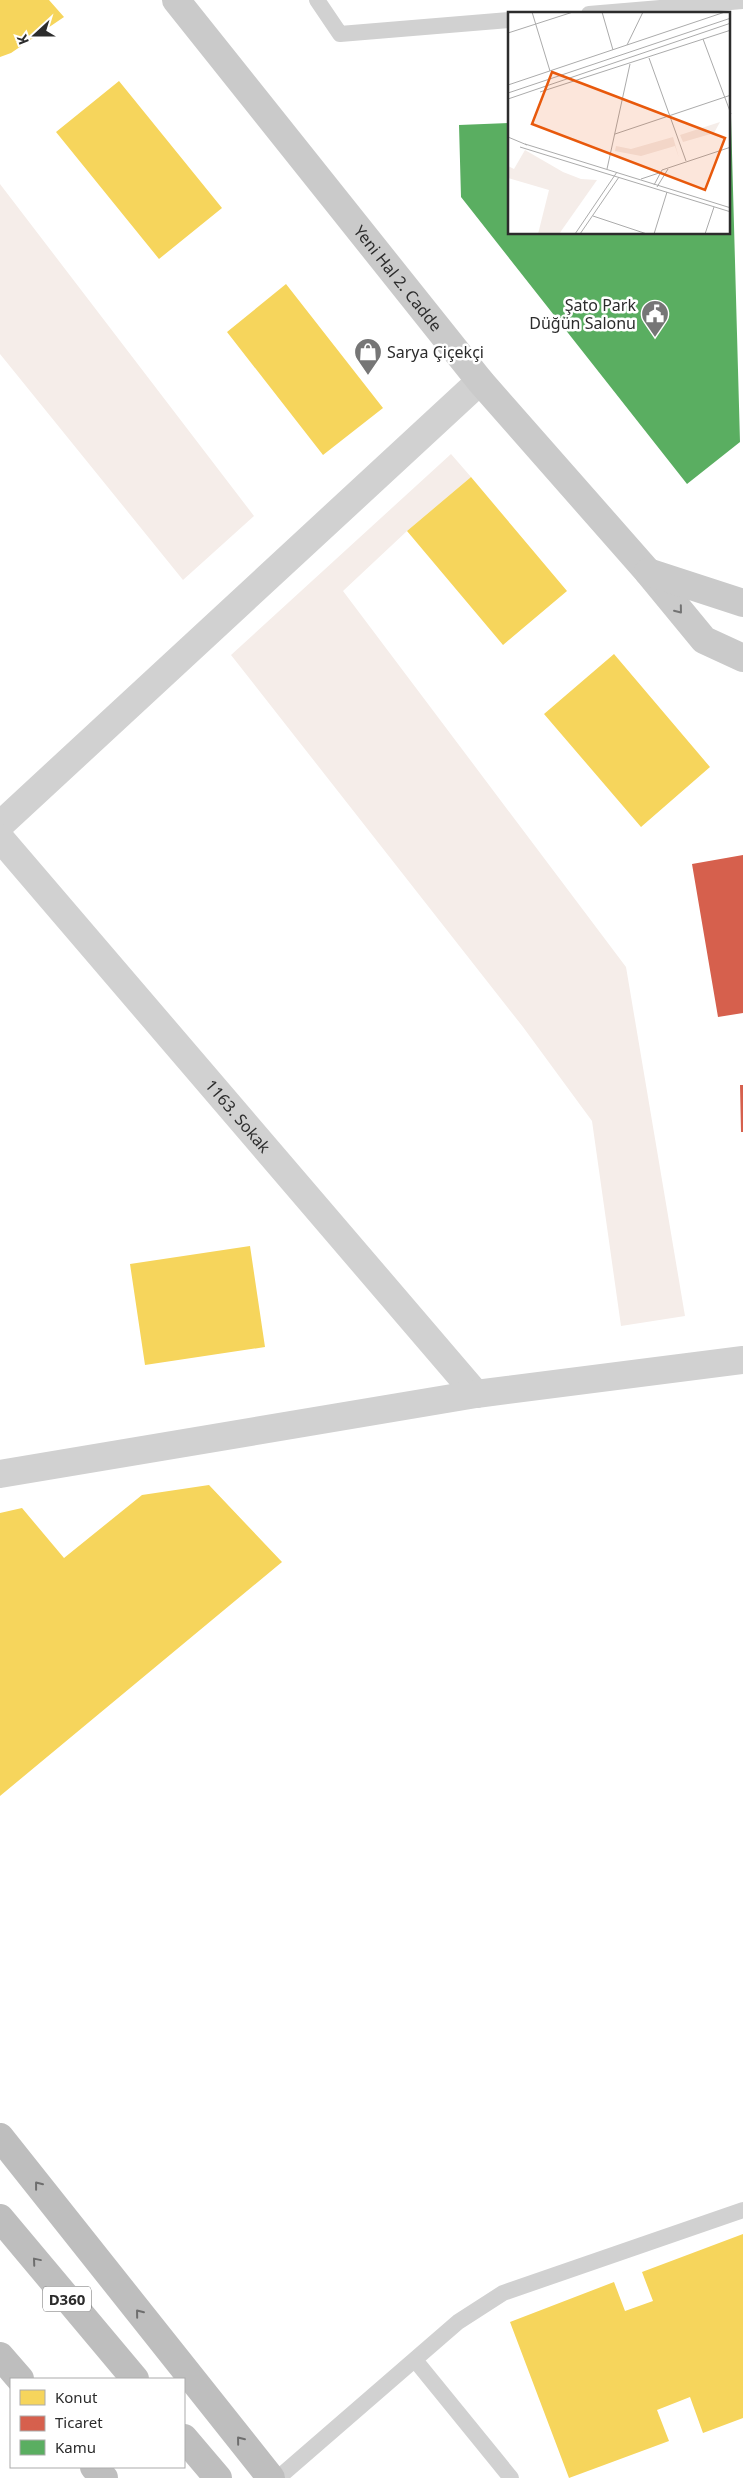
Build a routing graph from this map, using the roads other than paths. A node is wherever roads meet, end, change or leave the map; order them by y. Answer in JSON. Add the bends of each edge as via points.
{"nodes":[{"id":1,"x":176,"y":0,"type":"edge"},
{"id":2,"x":317,"y":0,"type":"edge"},
{"id":3,"x":743,"y":1,"type":"edge"},
{"id":4,"x":613,"y":12,"type":"edge"},
{"id":5,"x":508,"y":20,"type":"edge"},
{"id":6,"x":480,"y":381,"type":"junction"},
{"id":7,"x":648,"y":572,"type":"junction"},
{"id":8,"x":743,"y":603,"type":"edge"},
{"id":9,"x":743,"y":658,"type":"edge"},
{"id":10,"x":0,"y":825,"type":"edge"},
{"id":11,"x":0,"y":838,"type":"edge"},
{"id":12,"x":743,"y":1360,"type":"edge"},
{"id":13,"x":476,"y":1394,"type":"junction"},
{"id":14,"x":0,"y":1474,"type":"edge"},
{"id":15,"x":0,"y":2136,"type":"edge"},
{"id":16,"x":743,"y":2210,"type":"edge"},
{"id":17,"x":0,"y":2218,"type":"edge"},
{"id":18,"x":0,"y":2356,"type":"edge"},
{"id":19,"x":415,"y":2360,"type":"junction"},
{"id":20,"x":19,"y":2378,"type":"edge"},
{"id":21,"x":134,"y":2378,"type":"edge"},
{"id":22,"x":185,"y":2439,"type":"edge"},
{"id":23,"x":95,"y":2468,"type":"edge"},
{"id":24,"x":104,"y":2478,"type":"edge"},
{"id":25,"x":218,"y":2478,"type":"edge"},
{"id":26,"x":271,"y":2478,"type":"edge"},
{"id":27,"x":278,"y":2478,"type":"edge"},
{"id":28,"x":511,"y":2478,"type":"edge"}],
"edges":[{"from":1,"to":6,"type":"street","name":"Yeni Hal 2. Cadde"},
{"from":2,"to":5,"type":"lane","via":[[340,34]]},
{"from":3,"to":4,"type":"lane"},
{"from":6,"to":7,"type":"street","name":"Yeni Hal 2. Cadde"},
{"from":6,"to":10,"type":"street"},
{"from":7,"to":8,"type":"street"},
{"from":7,"to":9,"type":"street","name":"Yeni Hal 2. Cadde","one_way":true,"via":[[704,640]]},
{"from":11,"to":13,"type":"street","name":"1163. Sokak"},
{"from":12,"to":13,"type":"street"},
{"from":13,"to":14,"type":"street"},
{"from":26,"to":15,"type":"highway","one_way":true},
{"from":16,"to":19,"type":"lane","via":[[503,2293],[458,2322]]},
{"from":21,"to":17,"type":"highway","number":"D360","one_way":true},
{"from":18,"to":20,"type":"highway"},
{"from":19,"to":27,"type":"lane"},
{"from":19,"to":28,"type":"lane"},
{"from":22,"to":25,"type":"highway"},
{"from":23,"to":24,"type":"highway"}]}
